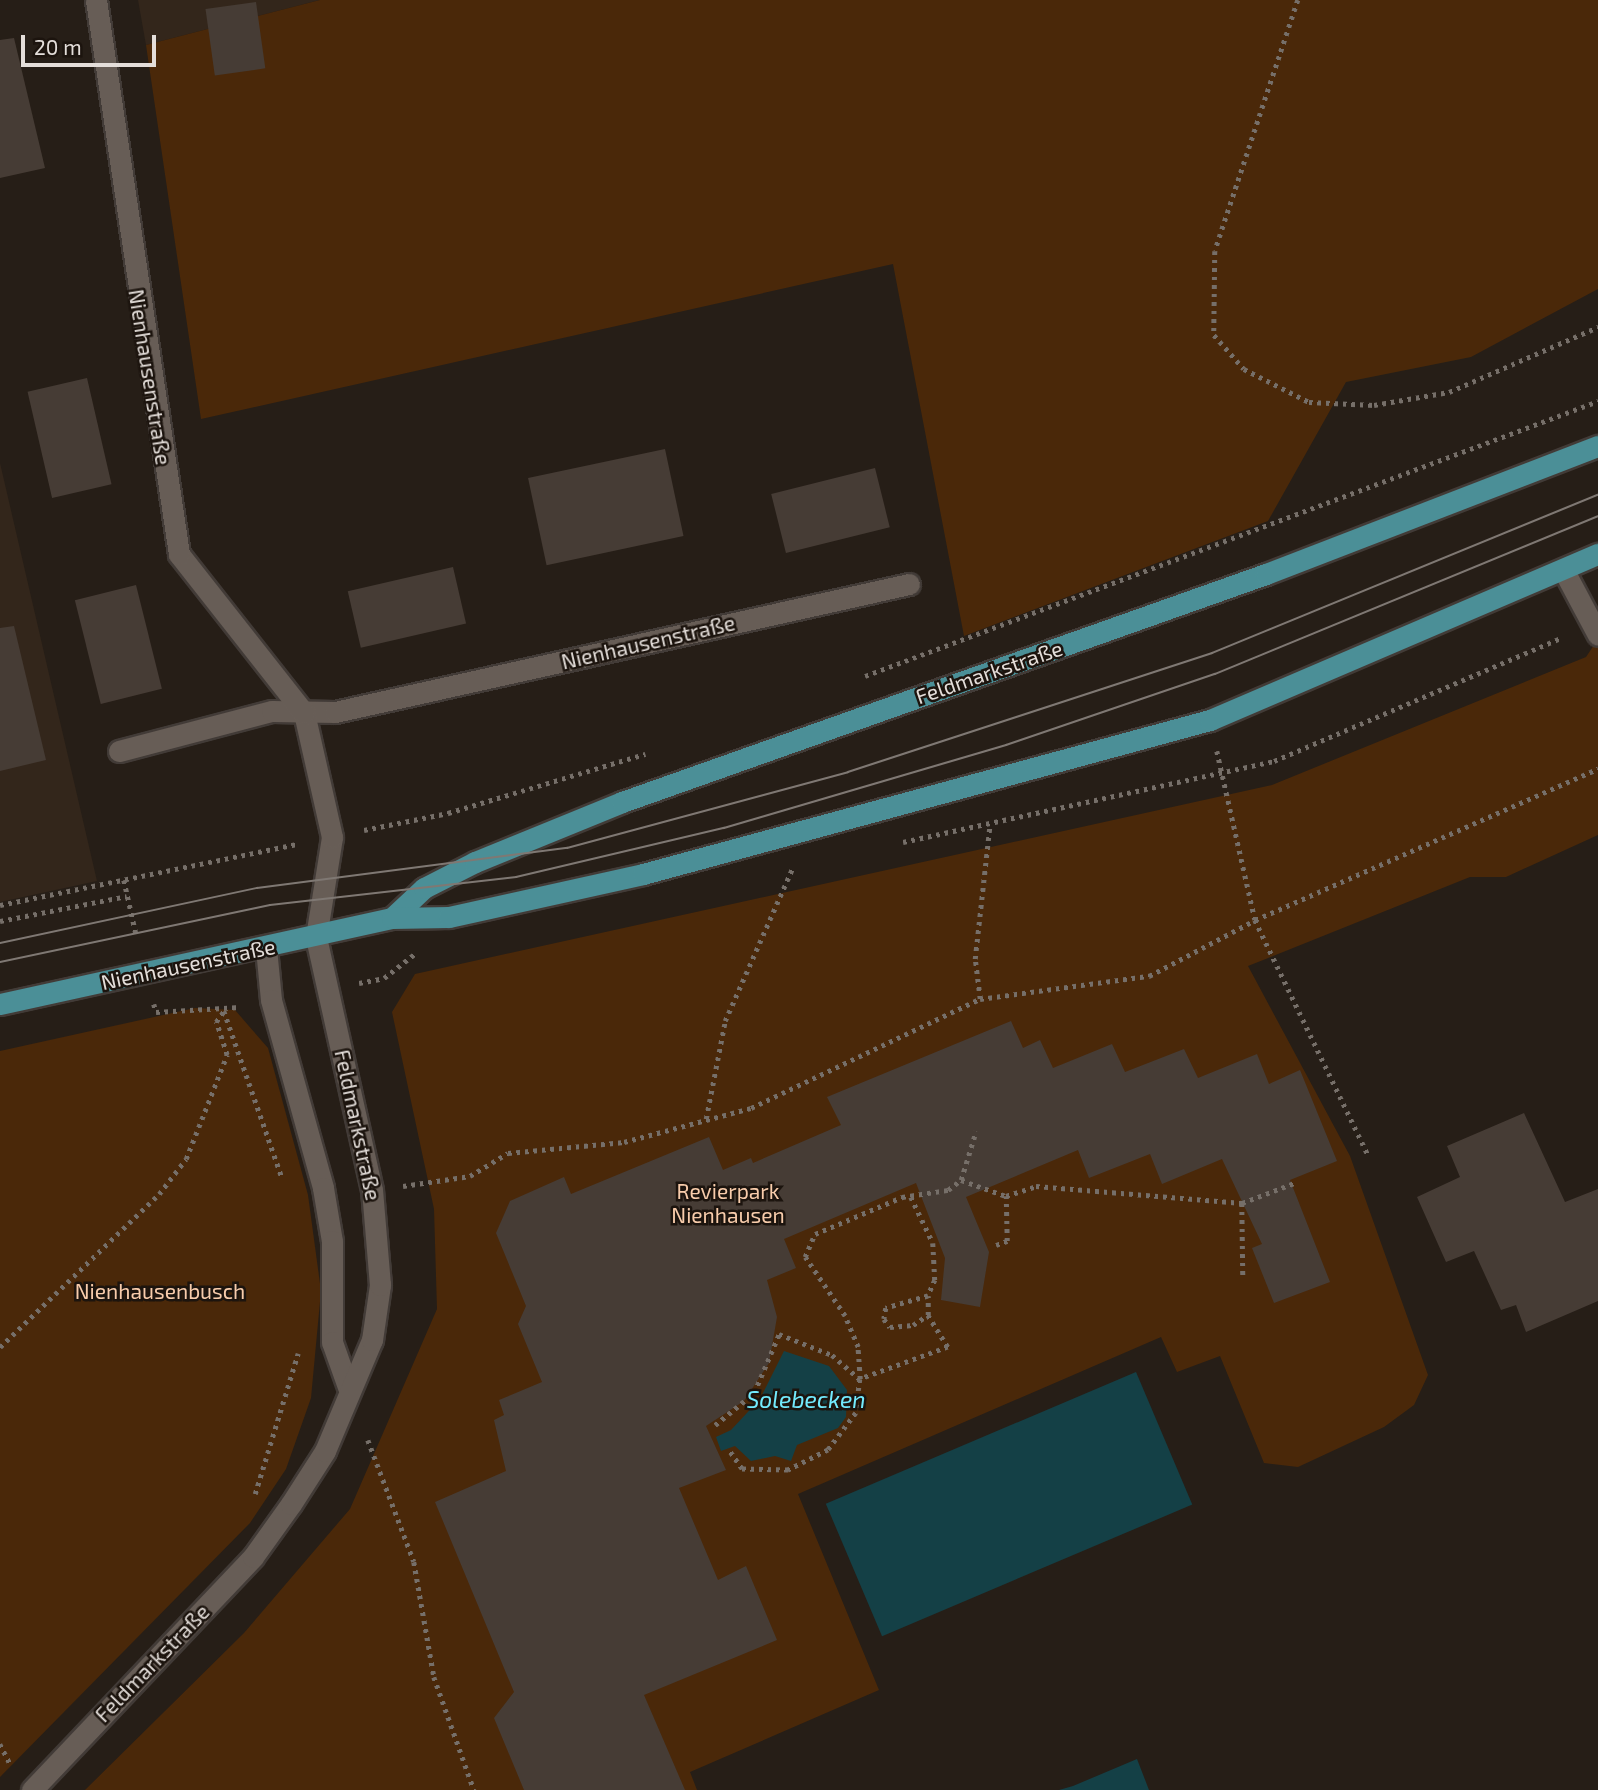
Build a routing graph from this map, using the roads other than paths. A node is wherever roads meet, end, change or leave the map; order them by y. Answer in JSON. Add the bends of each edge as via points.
{"nodes":[{"id":1,"x":96,"y":0,"type":"edge"},
{"id":2,"x":1598,"y":446,"type":"edge"},
{"id":3,"x":1598,"y":554,"type":"edge"},
{"id":4,"x":1564,"y":571,"type":"junction"},
{"id":5,"x":909,"y":584,"type":"dead end"},
{"id":6,"x":1598,"y":635,"type":"edge"},
{"id":7,"x":304,"y":713,"type":"junction"},
{"id":8,"x":119,"y":751,"type":"dead end"},
{"id":9,"x":392,"y":918,"type":"junction"},
{"id":10,"x":316,"y":937,"type":"junction"},
{"id":11,"x":266,"y":948,"type":"junction"},
{"id":12,"x":0,"y":1004,"type":"edge"},
{"id":13,"x":348,"y":1387,"type":"junction"},
{"id":14,"x":32,"y":1790,"type":"edge"}],
"edges":[{"from":1,"to":7,"type":"street","name":"Nienhausenstraße","via":[[179,554]]},
{"from":2,"to":9,"type":"main road","name":"Feldmarkstraße","via":[[1266,575],[621,802],[465,867],[424,888]]},
{"from":3,"to":4,"type":"main road","name":"Feldmarkstraße"},
{"from":4,"to":6,"type":"street"},
{"from":4,"to":9,"type":"main road","name":"Feldmarkstraße","via":[[1210,720],[643,874],[449,917]]},
{"from":5,"to":7,"type":"street","name":"Nienhausenstraße","via":[[335,712]]},
{"from":7,"to":8,"type":"street","name":"Nienhausenstraße","via":[[272,711]]},
{"from":7,"to":10,"type":"street","name":"Nienhausenstraße","via":[[332,837]]},
{"from":9,"to":10,"type":"main road","name":"Feldmarkstraße"},
{"from":10,"to":11,"type":"main road","name":"Nienhausenstraße"},
{"from":10,"to":13,"type":"street","name":"Feldmarkstraße","via":[[372,1190],[380,1285],[372,1340]]},
{"from":11,"to":12,"type":"main road","name":"Nienhausenstraße"},
{"from":11,"to":13,"type":"street","via":[[271,1000],[323,1188],[332,1241],[332,1342]]},
{"from":13,"to":14,"type":"street","name":"Feldmarkstraße","via":[[325,1451],[253,1557]]}]}
